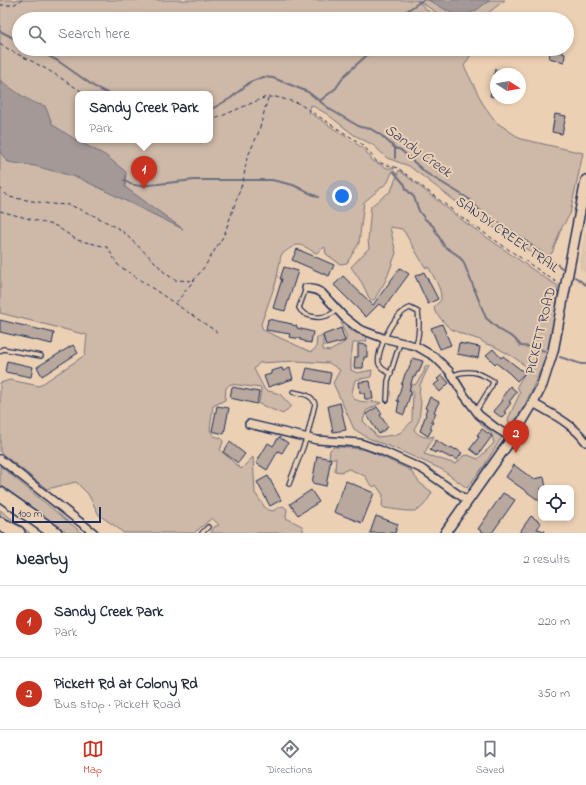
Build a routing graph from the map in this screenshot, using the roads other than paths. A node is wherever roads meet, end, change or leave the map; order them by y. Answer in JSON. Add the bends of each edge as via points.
{"nodes":[{"id":1,"x":586,"y":180,"type":"edge"},
{"id":2,"x":306,"y":288,"type":"joint"},
{"id":3,"x":338,"y":310,"type":"junction"},
{"id":4,"x":384,"y":338,"type":"junction"},
{"id":5,"x":401,"y":342,"type":"junction"},
{"id":6,"x":416,"y":346,"type":"junction"},
{"id":7,"x":1,"y":349,"type":"edge"},
{"id":8,"x":41,"y":356,"type":"dead end"},
{"id":9,"x":391,"y":374,"type":"junction"},
{"id":10,"x":453,"y":375,"type":"junction"},
{"id":11,"x":293,"y":392,"type":"dead end"},
{"id":12,"x":387,"y":400,"type":"dead end"},
{"id":13,"x":533,"y":403,"type":"junction"},
{"id":14,"x":476,"y":411,"type":"junction"},
{"id":15,"x":249,"y":424,"type":"dead end"},
{"id":16,"x":307,"y":437,"type":"junction"},
{"id":17,"x":512,"y":438,"type":"junction"},
{"id":18,"x":586,"y":442,"type":"edge"},
{"id":19,"x":0,"y":459,"type":"edge"},
{"id":20,"x":289,"y":484,"type":"dead end"},
{"id":21,"x":0,"y":494,"type":"edge"},
{"id":22,"x":468,"y":501,"type":"junction"},
{"id":23,"x":0,"y":505,"type":"edge"},
{"id":24,"x":0,"y":524,"type":"edge"},
{"id":25,"x":208,"y":527,"type":"dead end"},
{"id":26,"x":18,"y":533,"type":"edge"},
{"id":27,"x":45,"y":533,"type":"edge"},
{"id":28,"x":55,"y":533,"type":"edge"},
{"id":29,"x":94,"y":533,"type":"edge"},
{"id":30,"x":202,"y":533,"type":"edge"},
{"id":31,"x":444,"y":533,"type":"edge"}],
"edges":[{"from":1,"to":13,"type":"street","name":"PICKETT ROAD","via":[[551,361]]},
{"from":2,"to":3,"type":"street","via":[[322,293]]},
{"from":2,"to":3,"type":"lane","via":[[299,308],[301,312],[321,317]]},
{"from":3,"to":4,"type":"street","via":[[360,329]]},
{"from":4,"to":5,"type":"street"},
{"from":4,"to":6,"type":"lane","via":[[394,320],[410,308],[418,312],[419,334]]},
{"from":4,"to":9,"type":"lane","via":[[378,363]]},
{"from":5,"to":6,"type":"street"},
{"from":5,"to":9,"type":"lane"},
{"from":6,"to":10,"type":"street","via":[[435,357]]},
{"from":7,"to":8,"type":"lane"},
{"from":9,"to":12,"type":"lane"},
{"from":10,"to":14,"type":"street"},
{"from":10,"to":14,"type":"lane","via":[[474,372],[493,381]]},
{"from":11,"to":16,"type":"lane","via":[[310,396],[315,404]]},
{"from":13,"to":17,"type":"street","name":"PICKETT ROAD"},
{"from":13,"to":18,"type":"street","via":[[567,423]]},
{"from":14,"to":17,"type":"street"},
{"from":15,"to":16,"type":"street"},
{"from":16,"to":20,"type":"lane"},
{"from":16,"to":22,"type":"street","via":[[360,443],[380,450],[422,469]]},
{"from":17,"to":22,"type":"street","name":"PICKETT ROAD"},
{"from":19,"to":29,"type":"street"},
{"from":21,"to":28,"type":"highway"},
{"from":22,"to":31,"type":"street","name":"PICKETT ROAD"},
{"from":23,"to":27,"type":"highway"},
{"from":24,"to":26,"type":"highway"},
{"from":25,"to":30,"type":"lane"}]}
